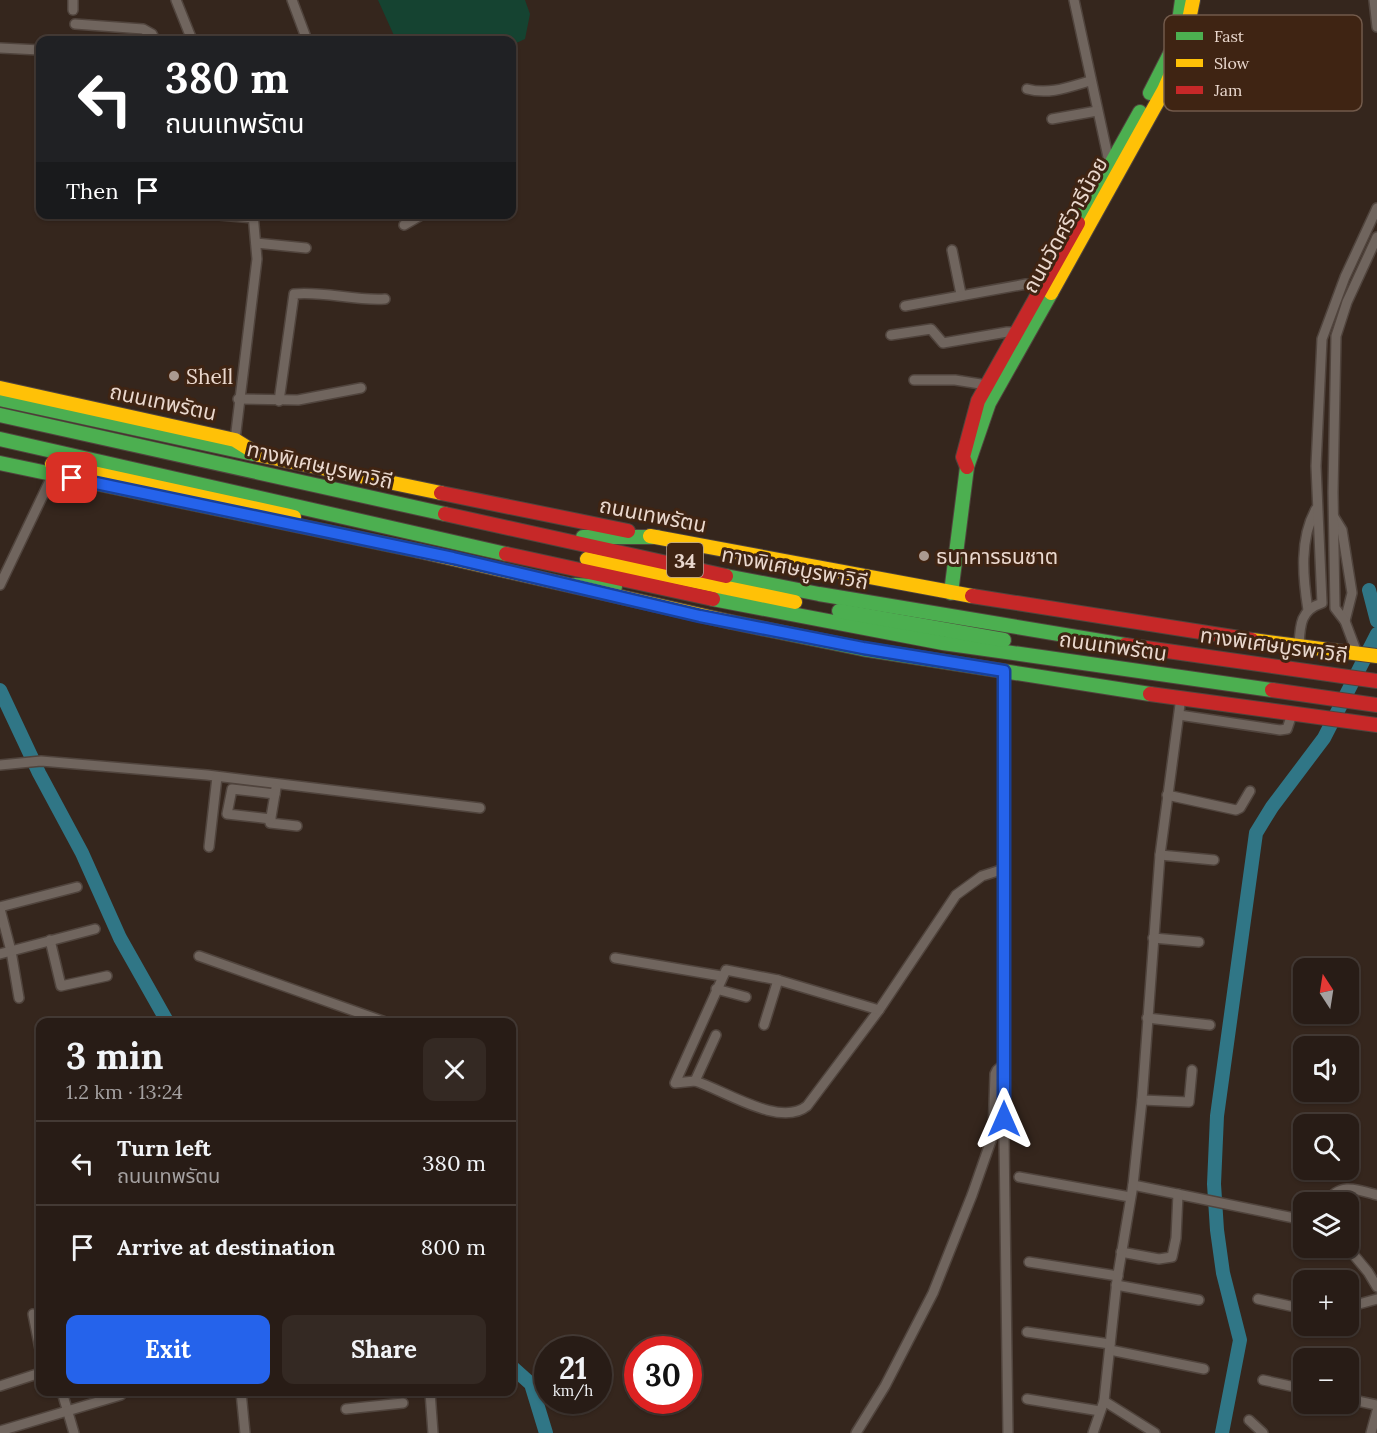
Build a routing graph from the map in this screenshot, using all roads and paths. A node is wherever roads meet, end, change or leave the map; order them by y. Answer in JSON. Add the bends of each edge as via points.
{"nodes":[{"id":1,"x":73,"y":0,"type":"edge"},
{"id":2,"x":176,"y":0,"type":"edge"},
{"id":3,"x":292,"y":0,"type":"edge"},
{"id":4,"x":1074,"y":0,"type":"edge"},
{"id":5,"x":1182,"y":0,"type":"edge"},
{"id":6,"x":1192,"y":0,"type":"edge"},
{"id":7,"x":1374,"y":0,"type":"edge"},
{"id":8,"x":73,"y":10,"type":"dead end"},
{"id":9,"x":1376,"y":13,"type":"edge"},
{"id":10,"x":1180,"y":15,"type":"edge"},
{"id":11,"x":1190,"y":15,"type":"edge"},
{"id":12,"x":75,"y":24,"type":"dead end"},
{"id":13,"x":1377,"y":27,"type":"edge"},
{"id":14,"x":153,"y":36,"type":"edge"},
{"id":15,"x":190,"y":36,"type":"edge"},
{"id":16,"x":306,"y":36,"type":"edge"},
{"id":17,"x":0,"y":48,"type":"edge"},
{"id":18,"x":36,"y":50,"type":"edge"},
{"id":19,"x":1164,"y":65,"type":"edge"},
{"id":20,"x":1090,"y":81,"type":"junction"},
{"id":21,"x":1164,"y":87,"type":"edge"},
{"id":22,"x":1027,"y":89,"type":"dead end"},
{"id":23,"x":1097,"y":111,"type":"junction"},
{"id":24,"x":1052,"y":118,"type":"dead end"},
{"id":25,"x":1110,"y":166,"type":"junction"},
{"id":26,"x":1377,"y":208,"type":"edge"},
{"id":27,"x":253,"y":219,"type":"edge"},
{"id":28,"x":414,"y":219,"type":"edge"},
{"id":29,"x":404,"y":225,"type":"dead end"},
{"id":30,"x":1377,"y":237,"type":"edge"},
{"id":31,"x":256,"y":243,"type":"junction"},
{"id":32,"x":306,"y":248,"type":"dead end"},
{"id":33,"x":952,"y":250,"type":"dead end"},
{"id":34,"x":1042,"y":289,"type":"junction"},
{"id":35,"x":961,"y":294,"type":"junction"},
{"id":36,"x":385,"y":299,"type":"dead end"},
{"id":37,"x":905,"y":306,"type":"dead end"},
{"id":38,"x":1019,"y":332,"type":"junction"},
{"id":39,"x":891,"y":335,"type":"dead end"},
{"id":40,"x":914,"y":380,"type":"dead end"},
{"id":41,"x":987,"y":385,"type":"junction"},
{"id":42,"x":0,"y":388,"type":"edge"},
{"id":43,"x":361,"y":388,"type":"dead end"},
{"id":44,"x":1320,"y":388,"type":"junction"},
{"id":45,"x":1335,"y":389,"type":"junction"},
{"id":46,"x":0,"y":399,"type":"edge"},
{"id":47,"x":238,"y":399,"type":"junction"},
{"id":48,"x":279,"y":401,"type":"junction"},
{"id":49,"x":0,"y":411,"type":"edge"},
{"id":50,"x":0,"y":415,"type":"edge"},
{"id":51,"x":0,"y":430,"type":"edge"},
{"id":52,"x":0,"y":439,"type":"edge"},
{"id":53,"x":235,"y":440,"type":"junction"},
{"id":54,"x":259,"y":454,"type":"junction"},
{"id":55,"x":1,"y":464,"type":"edge"},
{"id":56,"x":967,"y":467,"type":"junction"},
{"id":57,"x":53,"y":474,"type":"junction"},
{"id":58,"x":1316,"y":508,"type":"junction"},
{"id":59,"x":1333,"y":515,"type":"junction"},
{"id":60,"x":569,"y":537,"type":"junction"},
{"id":61,"x":657,"y":537,"type":"junction"},
{"id":62,"x":410,"y":549,"type":"junction"},
{"id":63,"x":0,"y":585,"type":"edge"},
{"id":64,"x":575,"y":585,"type":"junction"},
{"id":65,"x":671,"y":591,"type":"junction"},
{"id":66,"x":951,"y":593,"type":"junction"},
{"id":67,"x":1322,"y":603,"type":"junction"},
{"id":68,"x":1335,"y":608,"type":"junction"},
{"id":69,"x":1308,"y":610,"type":"junction"},
{"id":70,"x":1345,"y":621,"type":"junction"},
{"id":71,"x":1299,"y":646,"type":"junction"},
{"id":72,"x":1357,"y":653,"type":"junction"},
{"id":73,"x":1377,"y":656,"type":"edge"},
{"id":74,"x":1004,"y":671,"type":"junction"},
{"id":75,"x":1377,"y":679,"type":"edge"},
{"id":76,"x":1377,"y":695,"type":"edge"},
{"id":77,"x":1181,"y":698,"type":"junction"},
{"id":78,"x":1377,"y":705,"type":"edge"},
{"id":79,"x":1292,"y":714,"type":"junction"},
{"id":80,"x":1179,"y":715,"type":"junction"},
{"id":81,"x":1377,"y":725,"type":"edge"},
{"id":82,"x":0,"y":765,"type":"edge"},
{"id":83,"x":217,"y":777,"type":"junction"},
{"id":84,"x":277,"y":783,"type":"junction"},
{"id":85,"x":1250,"y":791,"type":"dead end"},
{"id":86,"x":275,"y":794,"type":"junction"},
{"id":87,"x":1167,"y":795,"type":"junction"},
{"id":88,"x":480,"y":808,"type":"dead end"},
{"id":89,"x":271,"y":819,"type":"junction"},
{"id":90,"x":297,"y":826,"type":"dead end"},
{"id":91,"x":209,"y":847,"type":"dead end"},
{"id":92,"x":1160,"y":855,"type":"junction"},
{"id":93,"x":1214,"y":860,"type":"dead end"},
{"id":94,"x":1004,"y":869,"type":"junction"},
{"id":95,"x":77,"y":887,"type":"dead end"},
{"id":96,"x":0,"y":908,"type":"edge"},
{"id":97,"x":95,"y":929,"type":"dead end"},
{"id":98,"x":1154,"y":938,"type":"junction"},
{"id":99,"x":50,"y":940,"type":"junction"},
{"id":100,"x":1199,"y":942,"type":"dead end"},
{"id":101,"x":11,"y":951,"type":"junction"},
{"id":102,"x":0,"y":954,"type":"edge"},
{"id":103,"x":199,"y":956,"type":"dead end"},
{"id":104,"x":615,"y":958,"type":"dead end"},
{"id":105,"x":107,"y":976,"type":"dead end"},
{"id":106,"x":722,"y":976,"type":"junction"},
{"id":107,"x":778,"y":980,"type":"junction"},
{"id":108,"x":716,"y":989,"type":"junction"},
{"id":109,"x":746,"y":997,"type":"dead end"},
{"id":110,"x":19,"y":998,"type":"dead end"},
{"id":111,"x":879,"y":1010,"type":"junction"},
{"id":112,"x":374,"y":1018,"type":"edge"},
{"id":113,"x":1147,"y":1018,"type":"junction"},
{"id":114,"x":764,"y":1025,"type":"dead end"},
{"id":115,"x":1210,"y":1025,"type":"dead end"},
{"id":116,"x":716,"y":1035,"type":"dead end"},
{"id":117,"x":1003,"y":1065,"type":"junction"},
{"id":118,"x":1192,"y":1070,"type":"dead end"},
{"id":119,"x":695,"y":1081,"type":"junction"},
{"id":120,"x":1142,"y":1100,"type":"junction"},
{"id":121,"x":1019,"y":1177,"type":"dead end"},
{"id":122,"x":1133,"y":1185,"type":"junction"},
{"id":123,"x":1337,"y":1192,"type":"edge"},
{"id":124,"x":1178,"y":1194,"type":"junction"},
{"id":125,"x":1377,"y":1194,"type":"edge"},
{"id":126,"x":1131,"y":1197,"type":"junction"},
{"id":127,"x":1293,"y":1218,"type":"edge"},
{"id":128,"x":1121,"y":1251,"type":"junction"},
{"id":129,"x":1356,"y":1258,"type":"edge"},
{"id":130,"x":1029,"y":1262,"type":"dead end"},
{"id":131,"x":1117,"y":1281,"type":"junction"},
{"id":132,"x":1377,"y":1287,"type":"edge"},
{"id":133,"x":1258,"y":1299,"type":"dead end"},
{"id":134,"x":1377,"y":1299,"type":"edge"},
{"id":135,"x":1200,"y":1300,"type":"dead end"},
{"id":136,"x":1359,"y":1304,"type":"edge"},
{"id":137,"x":1293,"y":1307,"type":"edge"},
{"id":138,"x":33,"y":1314,"type":"dead end"},
{"id":139,"x":36,"y":1329,"type":"edge"},
{"id":140,"x":1027,"y":1332,"type":"dead end"},
{"id":141,"x":1110,"y":1347,"type":"junction"},
{"id":142,"x":1203,"y":1369,"type":"dead end"},
{"id":143,"x":36,"y":1374,"type":"edge"},
{"id":144,"x":1263,"y":1380,"type":"dead end"},
{"id":145,"x":1,"y":1383,"type":"edge"},
{"id":146,"x":1293,"y":1387,"type":"edge"},
{"id":147,"x":63,"y":1396,"type":"edge"},
{"id":148,"x":117,"y":1396,"type":"edge"},
{"id":149,"x":241,"y":1396,"type":"edge"},
{"id":150,"x":430,"y":1396,"type":"edge"},
{"id":151,"x":1027,"y":1399,"type":"dead end"},
{"id":152,"x":1359,"y":1401,"type":"edge"},
{"id":153,"x":403,"y":1403,"type":"dead end"},
{"id":154,"x":1377,"y":1405,"type":"edge"},
{"id":155,"x":1102,"y":1406,"type":"junction"},
{"id":156,"x":346,"y":1409,"type":"dead end"},
{"id":157,"x":68,"y":1410,"type":"junction"},
{"id":158,"x":1377,"y":1411,"type":"edge"},
{"id":159,"x":1250,"y":1420,"type":"dead end"},
{"id":160,"x":0,"y":1431,"type":"edge"},
{"id":161,"x":74,"y":1433,"type":"edge"},
{"id":162,"x":244,"y":1433,"type":"edge"},
{"id":163,"x":433,"y":1433,"type":"edge"},
{"id":164,"x":856,"y":1433,"type":"edge"},
{"id":165,"x":1008,"y":1433,"type":"edge"},
{"id":166,"x":1093,"y":1433,"type":"edge"},
{"id":167,"x":1155,"y":1433,"type":"edge"},
{"id":168,"x":1263,"y":1433,"type":"edge"},
{"id":169,"x":1371,"y":1433,"type":"edge"}],
"edges":[{"from":1,"to":8,"type":"street"},
{"from":2,"to":15,"type":"street"},
{"from":3,"to":16,"type":"street"},
{"from":4,"to":20,"type":"street"},
{"from":5,"to":10,"type":"main road","name":"ถนนวัดศรีวารีน้อย"},
{"from":6,"to":11,"type":"main road","name":"ถนนวัดศรีวารีน้อย"},
{"from":7,"to":9,"type":"street"},
{"from":9,"to":13,"type":"street"},
{"from":12,"to":14,"type":"street","via":[[143,29]]},
{"from":17,"to":18,"type":"street"},
{"from":19,"to":25,"type":"main road","name":"ถนนวัดศรีวารีน้อย"},
{"from":20,"to":22,"type":"street","via":[[1055,90]]},
{"from":20,"to":23,"type":"street"},
{"from":21,"to":56,"type":"main road","name":"ถนนวัดศรีวารีน้อย","via":[[989,403]]},
{"from":23,"to":24,"type":"street"},
{"from":23,"to":25,"type":"street"},
{"from":25,"to":34,"type":"main road","name":"ถนนวัดศรีวารีน้อย"},
{"from":26,"to":44,"type":"street","via":[[1322,339]]},
{"from":27,"to":31,"type":"street"},
{"from":28,"to":29,"type":"street"},
{"from":30,"to":45,"type":"street","via":[[1336,336]]},
{"from":31,"to":32,"type":"street"},
{"from":31,"to":47,"type":"street"},
{"from":33,"to":35,"type":"street"},
{"from":34,"to":35,"type":"street","via":[[1026,284]]},
{"from":34,"to":38,"type":"main road","name":"ถนนวัดศรีวารีน้อย"},
{"from":35,"to":37,"type":"street"},
{"from":36,"to":48,"type":"street","via":[[294,294]]},
{"from":38,"to":39,"type":"street","via":[[943,343],[931,329]]},
{"from":38,"to":41,"type":"main road","name":"ถนนวัดศรีวารีน้อย"},
{"from":40,"to":41,"type":"street"},
{"from":41,"to":56,"type":"main road","name":"ถนนวัดศรีวารีน้อย","via":[[971,421],[963,457]]},
{"from":42,"to":53,"type":"main road","name":"ถนนเทพรัตน","number":"34"},
{"from":43,"to":48,"type":"street"},
{"from":44,"to":45,"type":"street"},
{"from":44,"to":58,"type":"street"},
{"from":45,"to":59,"type":"street"},
{"from":46,"to":54,"type":"main road"},
{"from":47,"to":48,"type":"street"},
{"from":47,"to":53,"type":"street"},
{"from":49,"to":60,"type":"main road","name":"ถนนเทพรัตน","number":"34"},
{"from":50,"to":75,"type":"main road","name":"ทางพิเศษบูรพาวิถี","via":[[819,594],[1095,641]]},
{"from":51,"to":76,"type":"main road","name":"ทางพิเศษบูรพาวิถี","via":[[800,603],[1086,653]]},
{"from":52,"to":65,"type":"main road","name":"ถนนเทพรัตน","number":"34"},
{"from":53,"to":54,"type":"main road","name":"ถนนเทพรัตน","number":"34"},
{"from":54,"to":61,"type":"main road","name":"ถนนเทพรัตน","number":"34"},
{"from":55,"to":57,"type":"main road","name":"ถนนเทพรัตน","number":"34"},
{"from":55,"to":62,"type":"main road","via":[[122,479],[281,514]]},
{"from":56,"to":66,"type":"main road","name":"ถนนวัดศรีวารีน้อย"},
{"from":57,"to":62,"type":"main road","name":"ถนนเทพรัตน","number":"34"},
{"from":57,"to":63,"type":"street"},
{"from":58,"to":67,"type":"street"},
{"from":58,"to":69,"type":"street","via":[[1304,556]]},
{"from":59,"to":68,"type":"street"},
{"from":59,"to":70,"type":"street","via":[[1342,530],[1352,592]]},
{"from":60,"to":61,"type":"main road"},
{"from":60,"to":75,"type":"main road","name":"ถนนเทพรัตน","number":"34","via":[[947,611]]},
{"from":61,"to":66,"type":"main road","name":"ถนนเทพรัตน","number":"34"},
{"from":62,"to":64,"type":"main road","name":"ถนนเทพรัตน","number":"34"},
{"from":64,"to":65,"type":"main road"},
{"from":64,"to":74,"type":"main road","name":"ถนนเทพรัตน","number":"34","via":[[700,616]]},
{"from":65,"to":78,"type":"main road","name":"ถนนเทพรัตน","number":"34","via":[[943,644]]},
{"from":66,"to":71,"type":"main road","name":"ถนนเทพรัตน","number":"34"},
{"from":67,"to":68,"type":"street"},
{"from":67,"to":69,"type":"street"},
{"from":68,"to":70,"type":"street"},
{"from":69,"to":71,"type":"street","via":[[1300,623]]},
{"from":70,"to":72,"type":"street"},
{"from":71,"to":72,"type":"main road","name":"ถนนเทพรัตน","number":"34"},
{"from":72,"to":73,"type":"main road","name":"ถนนเทพรัตน","number":"34"},
{"from":74,"to":77,"type":"main road","name":"ถนนเทพรัตน","number":"34"},
{"from":74,"to":94,"type":"street"},
{"from":77,"to":79,"type":"main road","name":"ถนนเทพรัตน","number":"34"},
{"from":77,"to":80,"type":"street"},
{"from":79,"to":80,"type":"street","via":[[1288,727],[1280,730]]},
{"from":79,"to":81,"type":"main road","name":"ถนนเทพรัตน","number":"34"},
{"from":80,"to":87,"type":"street"},
{"from":82,"to":83,"type":"street","via":[[41,761]]},
{"from":83,"to":84,"type":"street"},
{"from":83,"to":91,"type":"street"},
{"from":84,"to":86,"type":"street"},
{"from":84,"to":88,"type":"street"},
{"from":85,"to":87,"type":"street","via":[[1236,810]]},
{"from":86,"to":89,"type":"street"},
{"from":86,"to":89,"type":"street","via":[[232,789],[227,814]]},
{"from":87,"to":92,"type":"street"},
{"from":89,"to":90,"type":"street","via":[[270,823]]},
{"from":92,"to":93,"type":"street"},
{"from":92,"to":98,"type":"street"},
{"from":94,"to":111,"type":"street","via":[[982,876],[956,896]]},
{"from":94,"to":117,"type":"street"},
{"from":95,"to":96,"type":"street"},
{"from":96,"to":101,"type":"street"},
{"from":97,"to":99,"type":"street"},
{"from":98,"to":100,"type":"street"},
{"from":98,"to":113,"type":"street"},
{"from":99,"to":101,"type":"street"},
{"from":99,"to":105,"type":"street","via":[[61,986]]},
{"from":101,"to":102,"type":"street"},
{"from":101,"to":110,"type":"street"},
{"from":103,"to":112,"type":"street"},
{"from":104,"to":106,"type":"street"},
{"from":106,"to":107,"type":"street","via":[[730,969]]},
{"from":106,"to":108,"type":"street"},
{"from":107,"to":111,"type":"street"},
{"from":107,"to":114,"type":"street"},
{"from":108,"to":109,"type":"street"},
{"from":108,"to":119,"type":"street","via":[[675,1083]]},
{"from":111,"to":119,"type":"street","via":[[799,1112],[777,1114]]},
{"from":113,"to":115,"type":"street"},
{"from":113,"to":120,"type":"street"},
{"from":116,"to":119,"type":"street"},
{"from":117,"to":164,"type":"street","via":[[995,1074],[993,1135],[950,1254],[901,1355]]},
{"from":117,"to":165,"type":"street"},
{"from":118,"to":120,"type":"street","via":[[1189,1102]]},
{"from":120,"to":122,"type":"street"},
{"from":121,"to":126,"type":"street"},
{"from":122,"to":124,"type":"street"},
{"from":122,"to":126,"type":"street"},
{"from":123,"to":125,"type":"street","via":[[1345,1189]]},
{"from":124,"to":127,"type":"street"},
{"from":124,"to":128,"type":"street","via":[[1172,1257],[1160,1259]]},
{"from":126,"to":128,"type":"street"},
{"from":128,"to":131,"type":"street"},
{"from":129,"to":132,"type":"street"},
{"from":130,"to":131,"type":"street"},
{"from":131,"to":135,"type":"street"},
{"from":131,"to":141,"type":"street"},
{"from":133,"to":137,"type":"street"},
{"from":134,"to":136,"type":"street"},
{"from":138,"to":139,"type":"street"},
{"from":140,"to":141,"type":"street"},
{"from":141,"to":142,"type":"street"},
{"from":141,"to":155,"type":"street"},
{"from":143,"to":145,"type":"street"},
{"from":144,"to":146,"type":"street"},
{"from":147,"to":157,"type":"street"},
{"from":148,"to":157,"type":"street"},
{"from":149,"to":162,"type":"street"},
{"from":150,"to":163,"type":"street"},
{"from":151,"to":155,"type":"street"},
{"from":152,"to":154,"type":"street"},
{"from":153,"to":156,"type":"street"},
{"from":155,"to":166,"type":"street"},
{"from":155,"to":167,"type":"street"},
{"from":157,"to":160,"type":"street"},
{"from":157,"to":161,"type":"street"},
{"from":158,"to":169,"type":"street"},
{"from":159,"to":168,"type":"street"}]}
